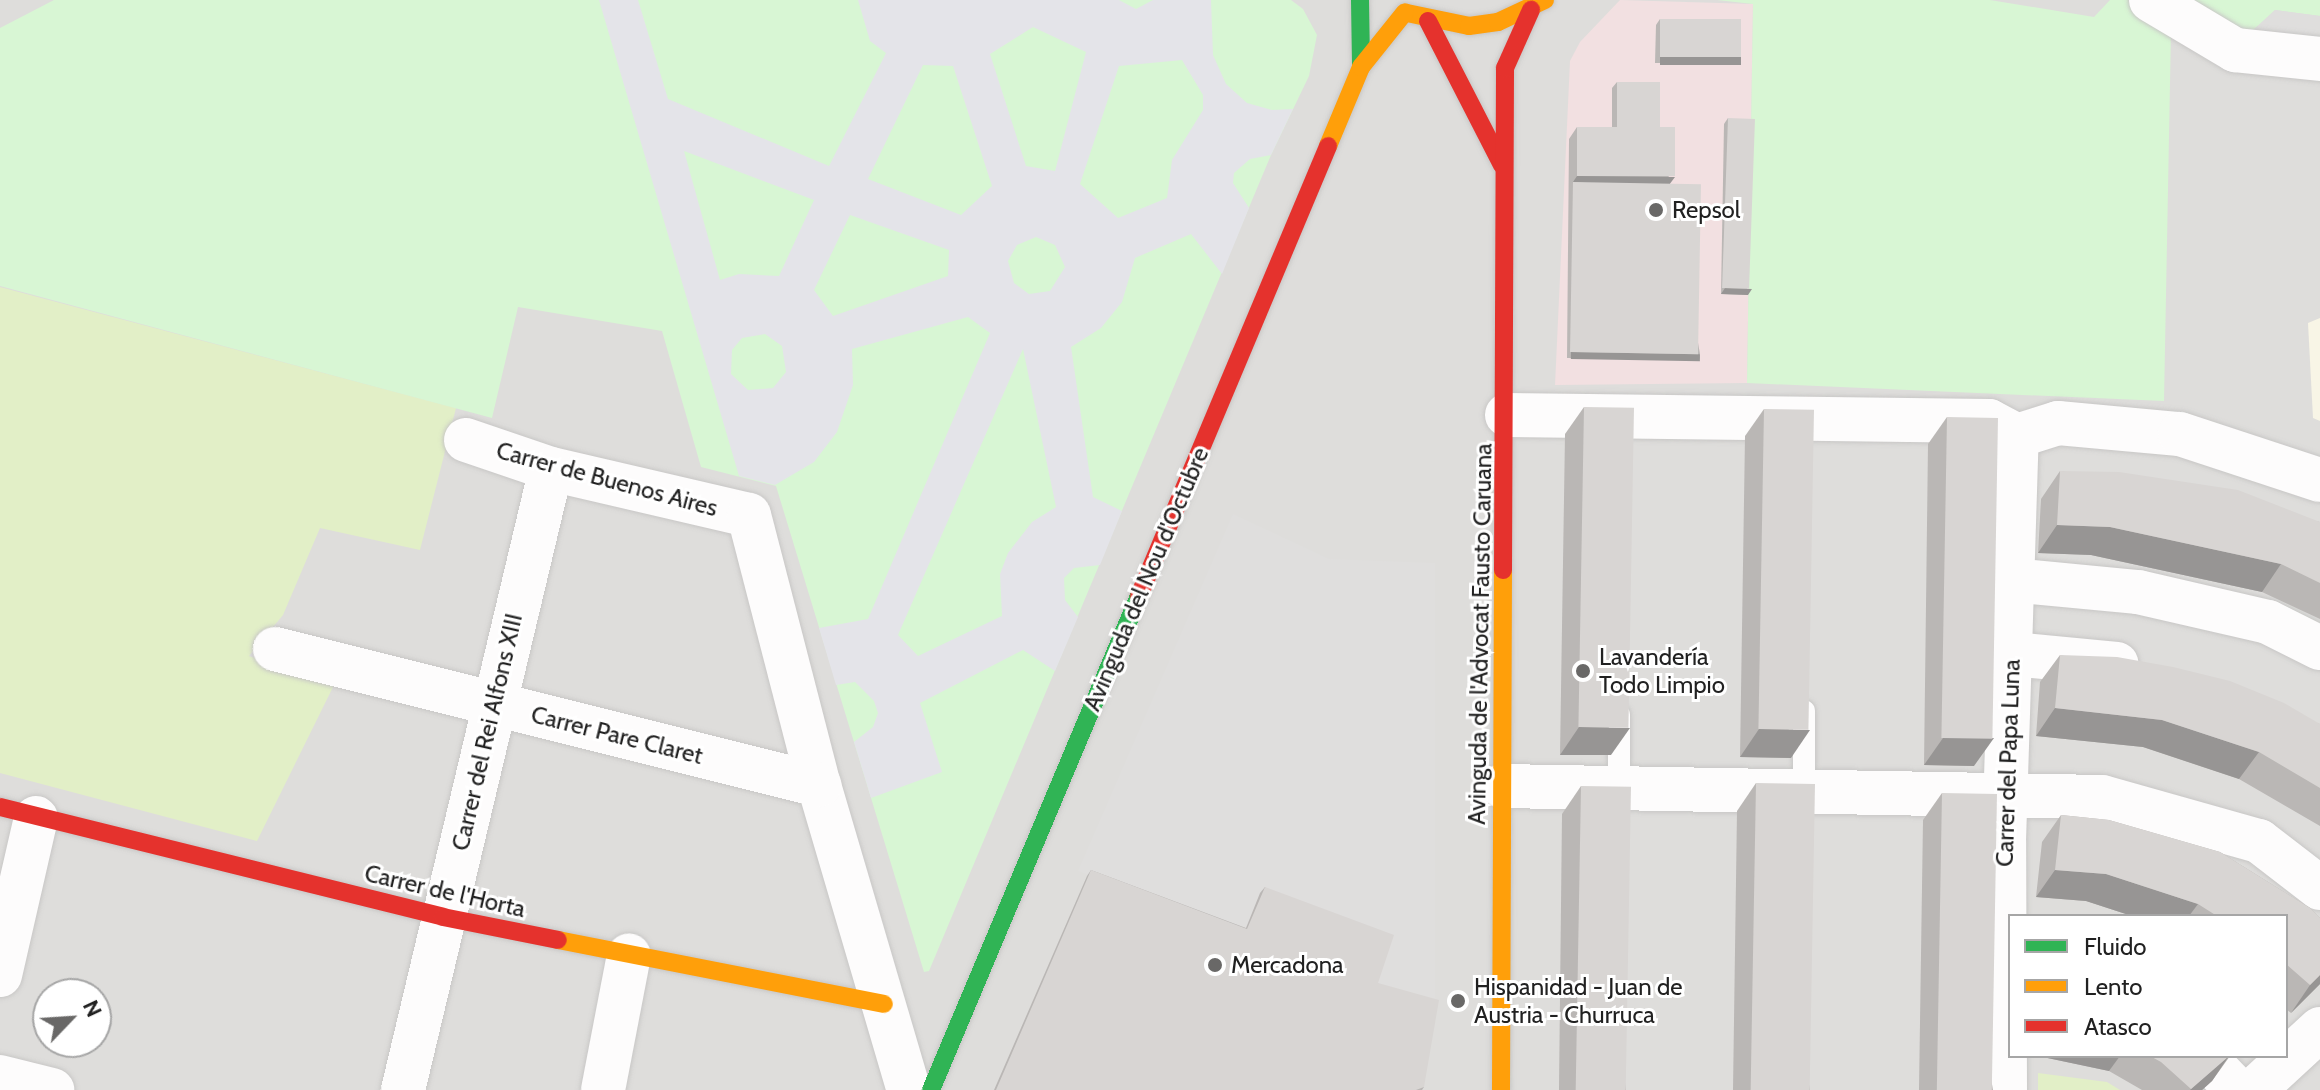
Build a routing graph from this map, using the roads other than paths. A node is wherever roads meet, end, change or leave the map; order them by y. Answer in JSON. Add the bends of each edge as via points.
{"nodes":[{"id":1,"x":1360,"y":0,"type":"edge"},
{"id":2,"x":1385,"y":0,"type":"edge"},
{"id":3,"x":2151,"y":0,"type":"edge"},
{"id":4,"x":1538,"y":5,"type":"edge"},
{"id":5,"x":1405,"y":12,"type":"junction"},
{"id":6,"x":1428,"y":21,"type":"junction"},
{"id":7,"x":2320,"y":59,"type":"edge"},
{"id":8,"x":1361,"y":67,"type":"junction"},
{"id":9,"x":1508,"y":178,"type":"junction"},
{"id":10,"x":1507,"y":415,"type":"junction"},
{"id":11,"x":2017,"y":436,"type":"junction"},
{"id":12,"x":466,"y":440,"type":"dead end"},
{"id":13,"x":551,"y":469,"type":"junction"},
{"id":14,"x":2320,"y":480,"type":"edge"},
{"id":15,"x":2011,"y":580,"type":"junction"},
{"id":16,"x":2320,"y":648,"type":"edge"},
{"id":17,"x":275,"y":649,"type":"dead end"},
{"id":18,"x":2012,"y":654,"type":"junction"},
{"id":19,"x":2165,"y":669,"type":"edge"},
{"id":20,"x":1804,"y":682,"type":"edge"},
{"id":21,"x":1619,"y":696,"type":"edge"},
{"id":22,"x":494,"y":704,"type":"junction"},
{"id":23,"x":819,"y":785,"type":"junction"},
{"id":24,"x":1502,"y":786,"type":"junction"},
{"id":25,"x":2007,"y":794,"type":"junction"},
{"id":26,"x":1618,"y":805,"type":"junction"},
{"id":27,"x":1804,"y":806,"type":"junction"},
{"id":28,"x":18,"y":813,"type":"edge"},
{"id":29,"x":2320,"y":888,"type":"edge"},
{"id":30,"x":443,"y":917,"type":"junction"},
{"id":31,"x":2008,"y":918,"type":"edge"},
{"id":32,"x":629,"y":955,"type":"junction"},
{"id":33,"x":0,"y":975,"type":"edge"},
{"id":34,"x":2008,"y":979,"type":"edge"},
{"id":35,"x":884,"y":1004,"type":"junction"},
{"id":36,"x":2305,"y":1051,"type":"edge"},
{"id":37,"x":2206,"y":1058,"type":"edge"},
{"id":38,"x":0,"y":1077,"type":"edge"},
{"id":39,"x":52,"y":1090,"type":"edge"},
{"id":40,"x":403,"y":1090,"type":"edge"},
{"id":41,"x":603,"y":1090,"type":"edge"},
{"id":42,"x":909,"y":1090,"type":"edge"},
{"id":43,"x":931,"y":1090,"type":"edge"},
{"id":44,"x":1501,"y":1090,"type":"edge"},
{"id":45,"x":2005,"y":1090,"type":"edge"},
{"id":46,"x":2237,"y":1090,"type":"edge"},
{"id":47,"x":2254,"y":1090,"type":"edge"}],
"edges":[{"from":1,"to":8,"type":"street","name":"Avinguda del Nou d'Octubre"},
{"from":2,"to":5,"type":"street"},
{"from":3,"to":7,"type":"street","via":[[2235,50]]},
{"from":4,"to":6,"type":"street","via":[[1469,26]]},
{"from":4,"to":9,"type":"street","name":"Avinguda de l'Advocat Fausto Caruana","via":[[1505,68]]},
{"from":5,"to":6,"type":"street"},
{"from":5,"to":8,"type":"street","name":"Avinguda del Nou d'Octubre"},
{"from":6,"to":9,"type":"street","name":"Avinguda de l'Advocat Fausto Caruana"},
{"from":8,"to":43,"type":"street","name":"Avinguda del Nou d'Octubre"},
{"from":9,"to":10,"type":"street","name":"Avinguda de l'Advocat Fausto Caruana"},
{"from":10,"to":11,"type":"street","via":[[1621,431],[1804,432],[1989,421]]},
{"from":10,"to":24,"type":"street","name":"Avinguda de l'Advocat Fausto Caruana"},
{"from":11,"to":14,"type":"street","via":[[2058,423],[2180,434]]},
{"from":11,"to":15,"type":"street","name":"Carrer del Papa Luna"},
{"from":12,"to":13,"type":"street","name":"Carrer de Buenos Aires"},
{"from":13,"to":22,"type":"street","name":"Carrer del Rei Alfons XIII"},
{"from":13,"to":23,"type":"street","name":"Carrer de Buenos Aires","via":[[749,515]]},
{"from":15,"to":16,"type":"street","via":[[2138,592],[2268,622]]},
{"from":15,"to":18,"type":"street","name":"Carrer del Papa Luna"},
{"from":17,"to":22,"type":"street","name":"Carrer Pare Claret"},
{"from":18,"to":19,"type":"street"},
{"from":18,"to":25,"type":"street","name":"Carrer del Papa Luna"},
{"from":20,"to":27,"type":"lane"},
{"from":21,"to":26,"type":"lane"},
{"from":22,"to":23,"type":"street","name":"Carrer Pare Claret"},
{"from":22,"to":30,"type":"street","name":"Carrer del Rei Alfons XIII"},
{"from":23,"to":35,"type":"street"},
{"from":24,"to":26,"type":"street"},
{"from":24,"to":44,"type":"street","name":"Avinguda de l'Advocat Fausto Caruana"},
{"from":25,"to":27,"type":"street"},
{"from":25,"to":29,"type":"street","via":[[2102,797],[2259,841]]},
{"from":25,"to":31,"type":"street","name":"Carrer del Papa Luna"},
{"from":26,"to":27,"type":"street"},
{"from":28,"to":30,"type":"street","name":"Carrer de l'Horta"},
{"from":28,"to":33,"type":"street"},
{"from":30,"to":32,"type":"street","name":"Carrer de l'Horta"},
{"from":30,"to":40,"type":"street","name":"Carrer del Rei Alfons XIII"},
{"from":31,"to":34,"type":"street","name":"Carrer del Papa Luna"},
{"from":32,"to":35,"type":"street","name":"Carrer de l'Horta"},
{"from":32,"to":41,"type":"street"},
{"from":34,"to":45,"type":"street","name":"Carrer del Papa Luna"},
{"from":35,"to":42,"type":"street"},
{"from":36,"to":47,"type":"street"},
{"from":37,"to":46,"type":"street"},
{"from":38,"to":39,"type":"street"}]}
